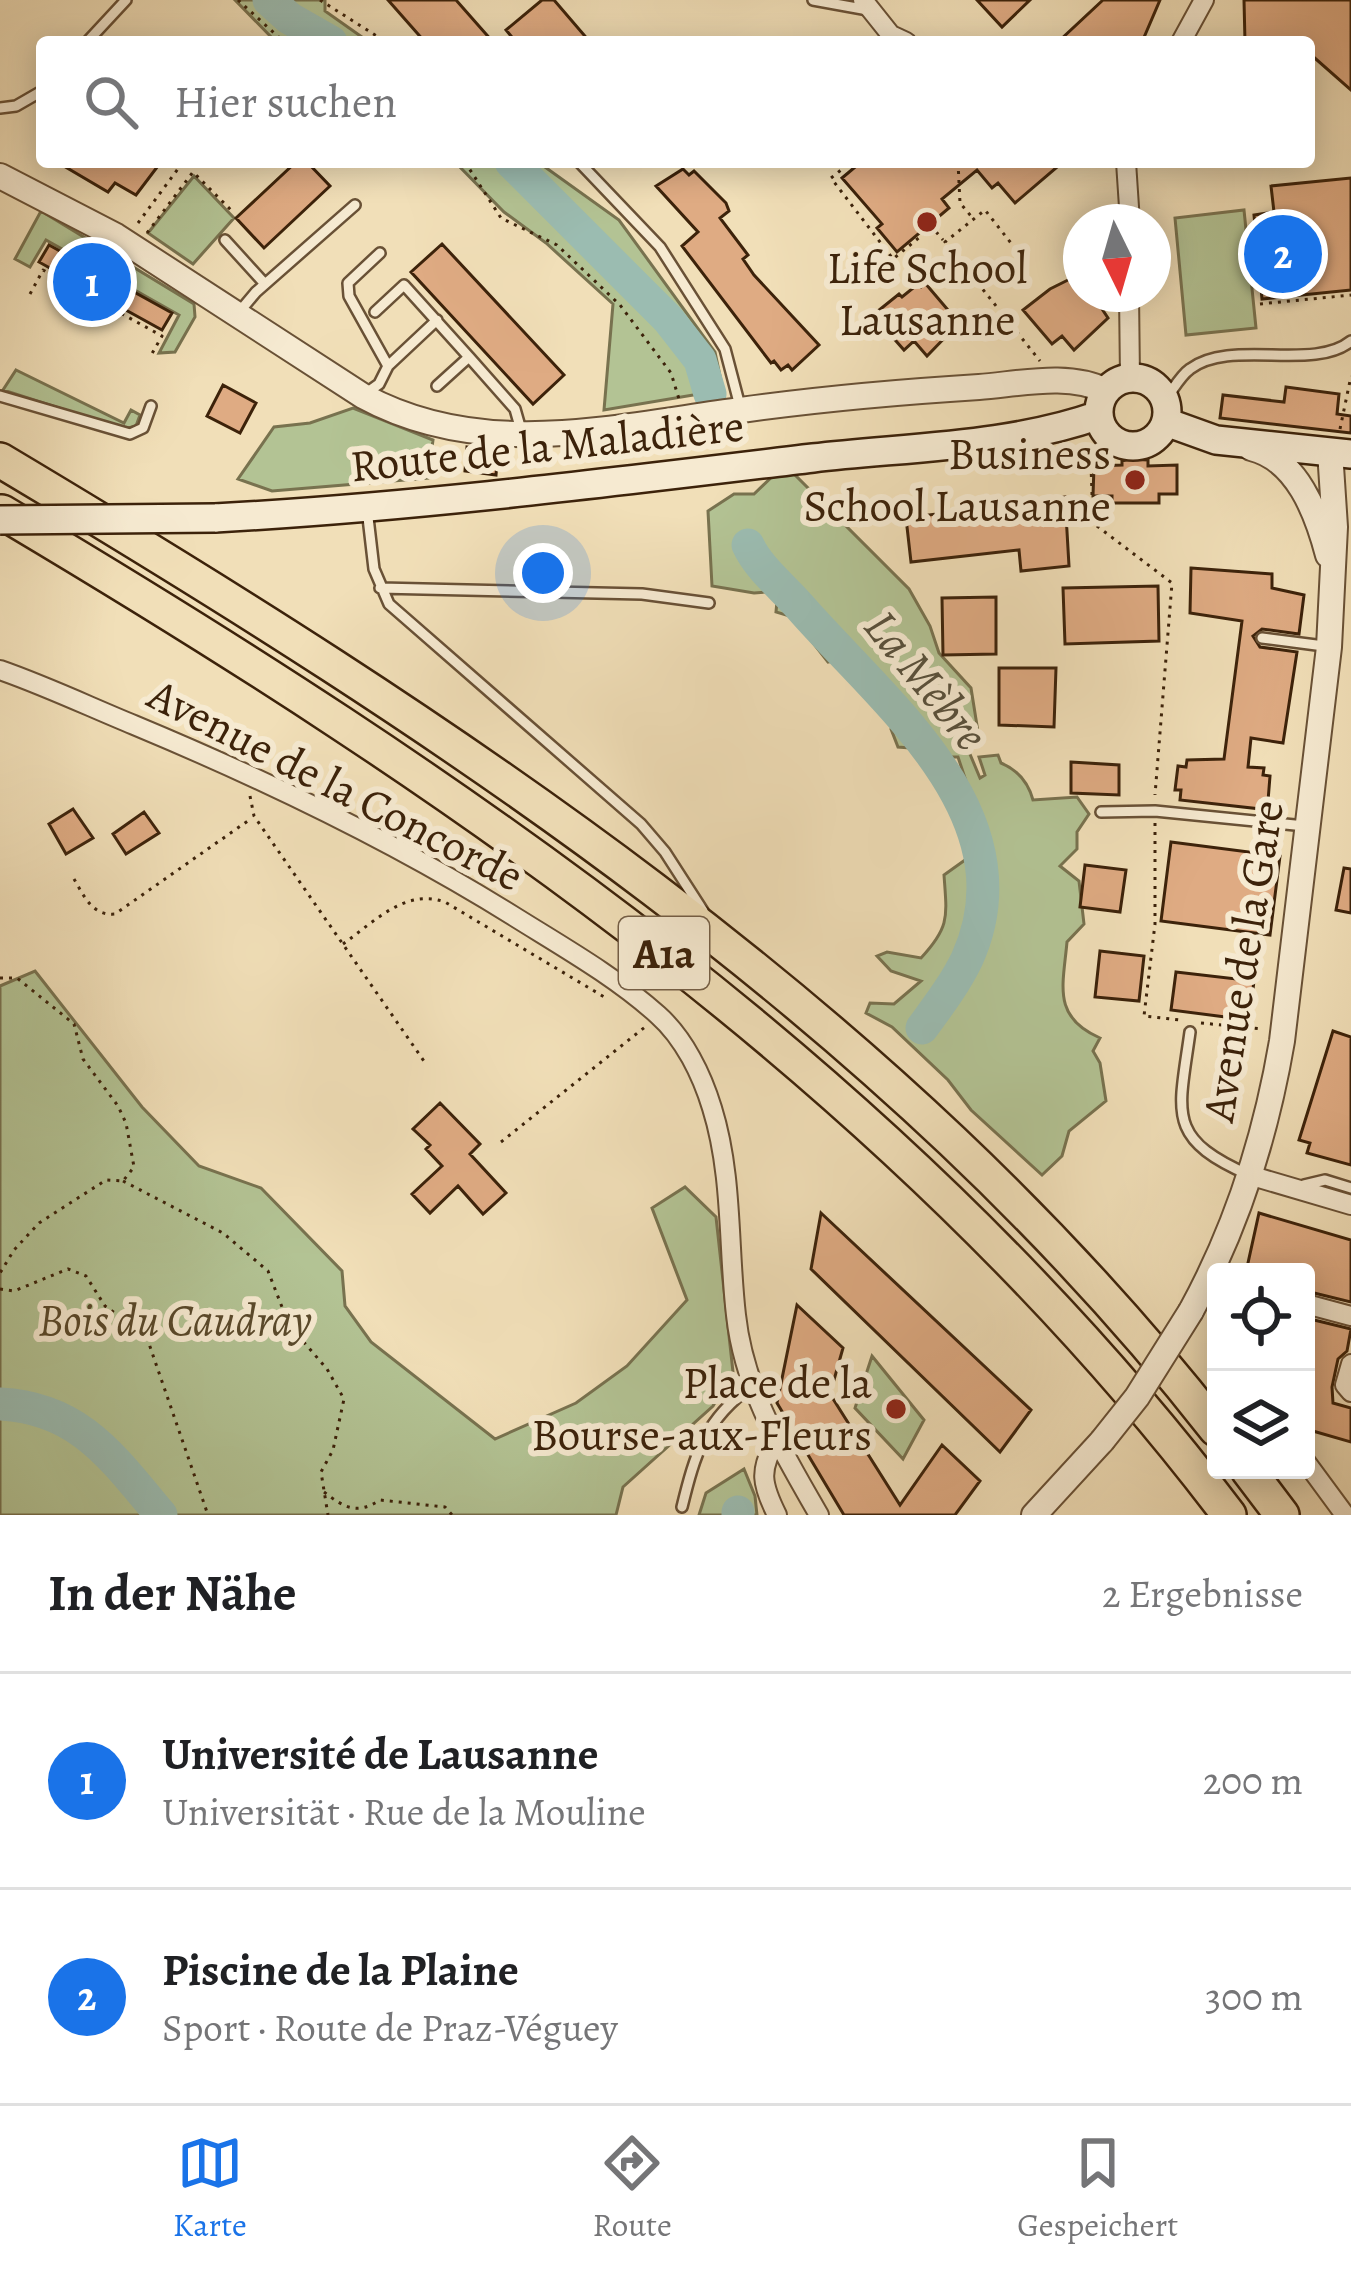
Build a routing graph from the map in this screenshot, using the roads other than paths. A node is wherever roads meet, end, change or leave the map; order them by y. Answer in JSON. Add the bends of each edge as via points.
{"nodes":[{"id":1,"x":126,"y":0,"type":"edge"},
{"id":2,"x":812,"y":0,"type":"edge"},
{"id":3,"x":1204,"y":0,"type":"edge"},
{"id":4,"x":866,"y":5,"type":"edge"},
{"id":5,"x":93,"y":36,"type":"edge"},
{"id":6,"x":893,"y":36,"type":"edge"},
{"id":7,"x":1184,"y":36,"type":"edge"},
{"id":8,"x":36,"y":94,"type":"edge"},
{"id":9,"x":0,"y":108,"type":"edge"},
{"id":10,"x":585,"y":168,"type":"edge"},
{"id":11,"x":1126,"y":168,"type":"edge"},
{"id":12,"x":0,"y":176,"type":"edge"},
{"id":13,"x":1129,"y":204,"type":"edge"},
{"id":14,"x":355,"y":205,"type":"dead end"},
{"id":15,"x":225,"y":240,"type":"dead end"},
{"id":16,"x":380,"y":253,"type":"dead end"},
{"id":17,"x":265,"y":284,"type":"junction"},
{"id":18,"x":375,"y":312,"type":"dead end"},
{"id":19,"x":1127,"y":312,"type":"edge"},
{"id":20,"x":237,"y":316,"type":"junction"},
{"id":21,"x":437,"y":320,"type":"junction"},
{"id":22,"x":1351,"y":341,"type":"edge"},
{"id":23,"x":470,"y":357,"type":"junction"},
{"id":24,"x":388,"y":366,"type":"junction"},
{"id":25,"x":437,"y":386,"type":"dead end"},
{"id":26,"x":1112,"y":394,"type":"junction"},
{"id":27,"x":0,"y":396,"type":"edge"},
{"id":28,"x":363,"y":396,"type":"junction"},
{"id":29,"x":151,"y":406,"type":"dead end"},
{"id":30,"x":741,"y":410,"type":"junction"},
{"id":31,"x":1166,"y":411,"type":"junction"},
{"id":32,"x":523,"y":435,"type":"junction"},
{"id":33,"x":1216,"y":440,"type":"junction"},
{"id":34,"x":1340,"y":447,"type":"edge"},
{"id":35,"x":0,"y":460,"type":"edge"},
{"id":36,"x":1351,"y":482,"type":"edge"},
{"id":37,"x":367,"y":509,"type":"junction"},
{"id":38,"x":0,"y":511,"type":"edge"},
{"id":39,"x":0,"y":520,"type":"edge"},
{"id":40,"x":1335,"y":526,"type":"junction"},
{"id":41,"x":1332,"y":568,"type":"junction"},
{"id":42,"x":380,"y":588,"type":"junction"},
{"id":43,"x":709,"y":603,"type":"dead end"},
{"id":44,"x":1262,"y":638,"type":"dead end"},
{"id":45,"x":1329,"y":647,"type":"junction"},
{"id":46,"x":0,"y":670,"type":"edge"},
{"id":47,"x":1101,"y":812,"type":"dead end"},
{"id":48,"x":1308,"y":826,"type":"junction"},
{"id":49,"x":724,"y":945,"type":"junction"},
{"id":50,"x":1190,"y":1032,"type":"dead end"},
{"id":51,"x":1249,"y":1175,"type":"junction"},
{"id":52,"x":1292,"y":1188,"type":"junction"},
{"id":53,"x":1351,"y":1188,"type":"edge"},
{"id":54,"x":1351,"y":1205,"type":"edge"},
{"id":55,"x":1219,"y":1263,"type":"edge"},
{"id":56,"x":1207,"y":1287,"type":"edge"},
{"id":57,"x":1315,"y":1306,"type":"edge"},
{"id":58,"x":1351,"y":1316,"type":"edge"},
{"id":59,"x":1351,"y":1364,"type":"edge"},
{"id":60,"x":752,"y":1387,"type":"junction"},
{"id":61,"x":1351,"y":1392,"type":"edge"},
{"id":62,"x":1207,"y":1419,"type":"edge"},
{"id":63,"x":777,"y":1440,"type":"junction"},
{"id":64,"x":1315,"y":1474,"type":"edge"},
{"id":65,"x":1256,"y":1479,"type":"edge"},
{"id":66,"x":682,"y":1508,"type":"dead end"},
{"id":67,"x":777,"y":1515,"type":"edge"},
{"id":68,"x":819,"y":1515,"type":"edge"},
{"id":69,"x":1034,"y":1515,"type":"edge"},
{"id":70,"x":1229,"y":1515,"type":"edge"},
{"id":71,"x":1282,"y":1515,"type":"edge"},
{"id":72,"x":1346,"y":1515,"type":"edge"}],
"edges":[{"from":1,"to":5,"type":"lane"},
{"from":2,"to":4,"type":"lane"},
{"from":3,"to":7,"type":"street"},
{"from":4,"to":6,"type":"street"},
{"from":8,"to":9,"type":"lane"},
{"from":10,"to":30,"type":"lane","via":[[660,248],[725,349]]},
{"from":11,"to":13,"type":"street"},
{"from":12,"to":20,"type":"street","via":[[131,246]]},
{"from":14,"to":17,"type":"lane"},
{"from":15,"to":17,"type":"lane"},
{"from":16,"to":24,"type":"lane","via":[[348,283]]},
{"from":17,"to":20,"type":"lane"},
{"from":18,"to":21,"type":"lane","via":[[404,285]]},
{"from":19,"to":26,"type":"street"},
{"from":20,"to":28,"type":"street"},
{"from":21,"to":23,"type":"lane"},
{"from":21,"to":24,"type":"lane"},
{"from":22,"to":31,"type":"lane","via":[[1331,351],[1211,358],[1189,370]]},
{"from":23,"to":25,"type":"lane"},
{"from":23,"to":32,"type":"lane","via":[[515,410]]},
{"from":24,"to":28,"type":"lane"},
{"from":26,"to":30,"type":"street","via":[[1056,381]]},
{"from":26,"to":31,"type":"main road","via":[[1148,381]]},
{"from":26,"to":31,"type":"main road","via":[[1107,433],[1129,446],[1154,438]]},
{"from":26,"to":37,"type":"main road","name":"Route de la Maladière","via":[[1023,436]]},
{"from":27,"to":29,"type":"lane","via":[[130,434],[143,428]]},
{"from":28,"to":32,"type":"street","via":[[427,424]]},
{"from":30,"to":32,"type":"street"},
{"from":31,"to":33,"type":"main road"},
{"from":33,"to":34,"type":"main road"},
{"from":33,"to":41,"type":"street","name":"Avenue de la Gare","via":[[1266,452],[1298,480]]},
{"from":34,"to":40,"type":"street","name":"Avenue de la Gare"},
{"from":35,"to":49,"type":"highway","number":"A1a","via":[[440,736]]},
{"from":36,"to":40,"type":"street","name":"Avenue de la Gare"},
{"from":37,"to":39,"type":"main road","name":"Route de la Maladière","bridge":true},
{"from":37,"to":42,"type":"lane"},
{"from":38,"to":70,"type":"highway","number":"A1a","via":[[411,769],[754,1025],[999,1250],[1112,1371]]},
{"from":40,"to":41,"type":"street","name":"Avenue de la Gare"},
{"from":41,"to":45,"type":"street","name":"Avenue de la Gare"},
{"from":42,"to":43,"type":"lane"},
{"from":42,"to":49,"type":"lane","via":[[408,625],[641,824]]},
{"from":44,"to":45,"type":"lane"},
{"from":45,"to":48,"type":"street","name":"Avenue de la Gare"},
{"from":46,"to":60,"type":"street","name":"Avenue de la Concorde","via":[[356,827],[524,922],[659,1016],[688,1053],[713,1110],[736,1317]]},
{"from":47,"to":48,"type":"lane"},
{"from":48,"to":51,"type":"street","name":"Avenue de la Gare","via":[[1274,1089]]},
{"from":49,"to":62,"type":"highway","number":"A1a","via":[[969,1160]]},
{"from":50,"to":51,"type":"lane","via":[[1182,1110],[1188,1135],[1207,1156]]},
{"from":51,"to":52,"type":"street"},
{"from":51,"to":55,"type":"street","name":"Avenue de la Gare"},
{"from":52,"to":53,"type":"lane","via":[[1325,1180]]},
{"from":52,"to":54,"type":"street"},
{"from":56,"to":69,"type":"street","name":"Avenue de la Gare","bridge":true,"via":[[1137,1396]]},
{"from":57,"to":58,"type":"street"},
{"from":59,"to":61,"type":"street"},
{"from":60,"to":63,"type":"street","name":"Avenue de la Concorde"},
{"from":60,"to":66,"type":"lane","via":[[723,1406],[693,1463]]},
{"from":63,"to":67,"type":"street","via":[[762,1486]]},
{"from":63,"to":68,"type":"street","name":"Avenue de la Concorde"},
{"from":64,"to":72,"type":"street"},
{"from":65,"to":71,"type":"highway"}]}
